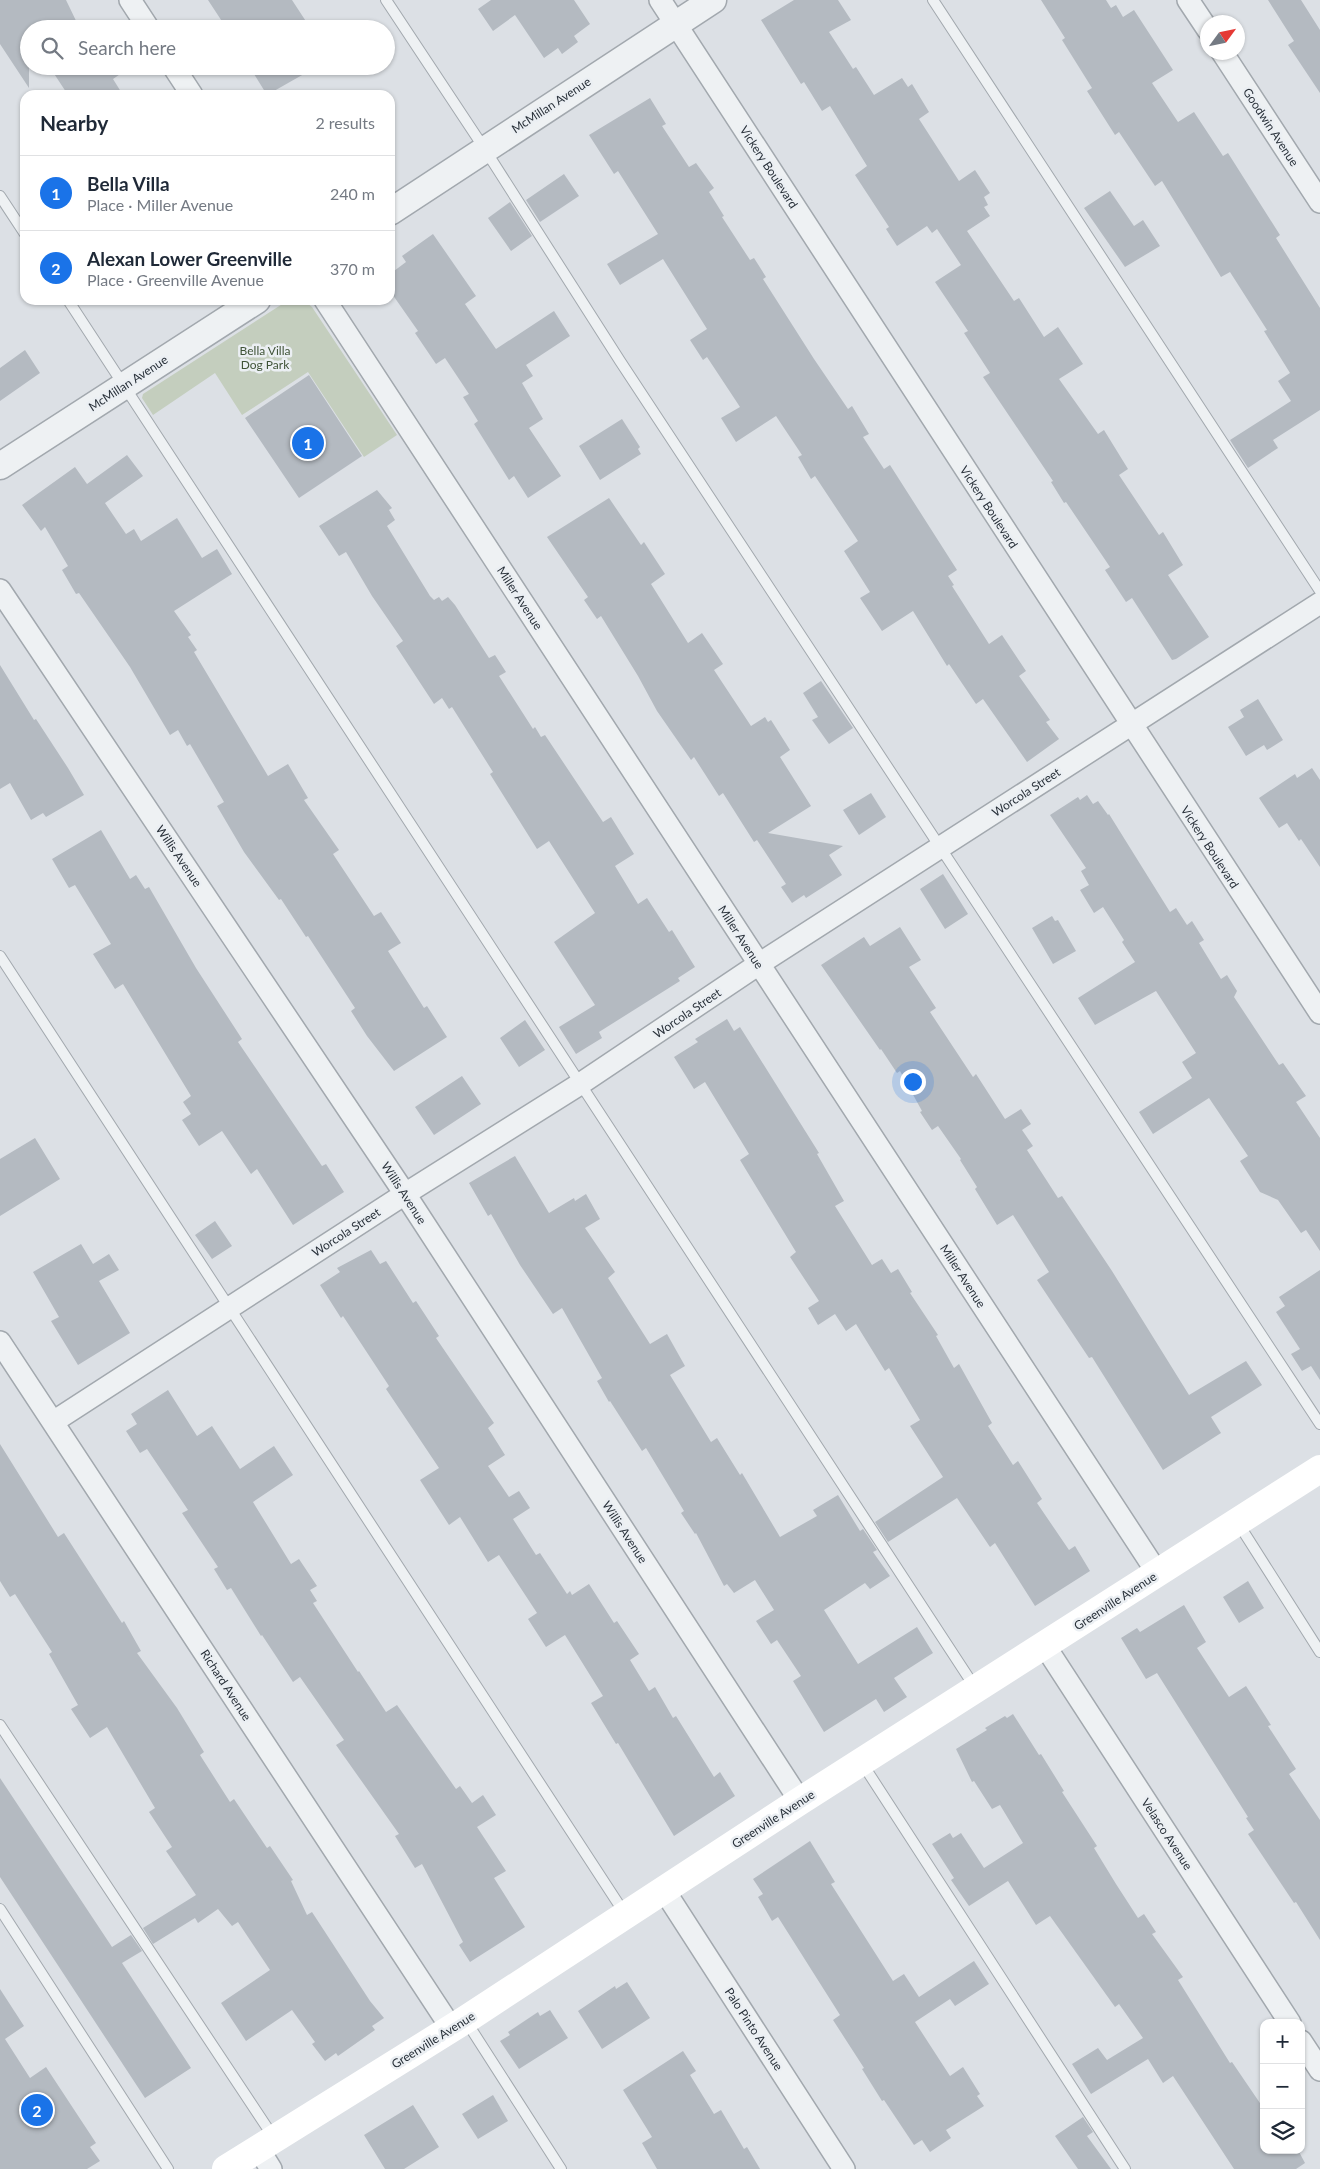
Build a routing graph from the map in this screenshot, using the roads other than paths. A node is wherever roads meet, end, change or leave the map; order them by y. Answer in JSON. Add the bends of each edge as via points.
{"nodes":[{"id":1,"x":130,"y":0,"type":"edge"},
{"id":2,"x":386,"y":0,"type":"edge"},
{"id":3,"x":660,"y":0,"type":"edge"},
{"id":4,"x":713,"y":0,"type":"edge"},
{"id":5,"x":934,"y":0,"type":"edge"},
{"id":6,"x":1188,"y":0,"type":"edge"},
{"id":7,"x":1200,"y":18,"type":"edge"},
{"id":8,"x":142,"y":20,"type":"edge"},
{"id":9,"x":676,"y":24,"type":"junction"},
{"id":10,"x":1227,"y":60,"type":"edge"},
{"id":11,"x":179,"y":75,"type":"edge"},
{"id":12,"x":189,"y":90,"type":"edge"},
{"id":13,"x":484,"y":148,"type":"junction"},
{"id":14,"x":0,"y":196,"type":"edge"},
{"id":15,"x":1320,"y":202,"type":"edge"},
{"id":16,"x":395,"y":209,"type":"edge"},
{"id":17,"x":20,"y":226,"type":"edge"},
{"id":18,"x":71,"y":305,"type":"edge"},
{"id":19,"x":249,"y":305,"type":"edge"},
{"id":20,"x":328,"y":305,"type":"edge"},
{"id":21,"x":124,"y":386,"type":"junction"},
{"id":22,"x":0,"y":466,"type":"edge"},
{"id":23,"x":0,"y":590,"type":"edge"},
{"id":24,"x":1320,"y":591,"type":"edge"},
{"id":25,"x":1320,"y":603,"type":"edge"},
{"id":26,"x":1131,"y":725,"type":"junction"},
{"id":27,"x":939,"y":848,"type":"junction"},
{"id":28,"x":0,"y":956,"type":"edge"},
{"id":29,"x":759,"y":964,"type":"junction"},
{"id":30,"x":1320,"y":1013,"type":"edge"},
{"id":31,"x":580,"y":1084,"type":"junction"},
{"id":32,"x":405,"y":1194,"type":"junction"},
{"id":33,"x":230,"y":1309,"type":"junction"},
{"id":34,"x":0,"y":1342,"type":"edge"},
{"id":35,"x":53,"y":1422,"type":"junction"},
{"id":36,"x":1320,"y":1424,"type":"edge"},
{"id":37,"x":1320,"y":1469,"type":"edge"},
{"id":38,"x":1237,"y":1522,"type":"junction"},
{"id":39,"x":1158,"y":1574,"type":"junction"},
{"id":40,"x":1045,"y":1646,"type":"junction"},
{"id":41,"x":1320,"y":1652,"type":"edge"},
{"id":42,"x":976,"y":1690,"type":"junction"},
{"id":43,"x":0,"y":1725,"type":"edge"},
{"id":44,"x":862,"y":1763,"type":"junction"},
{"id":45,"x":800,"y":1801,"type":"junction"},
{"id":46,"x":664,"y":1890,"type":"junction"},
{"id":47,"x":0,"y":1909,"type":"edge"},
{"id":48,"x":626,"y":1915,"type":"junction"},
{"id":49,"x":1287,"y":2019,"type":"edge"},
{"id":50,"x":458,"y":2025,"type":"junction"},
{"id":51,"x":1305,"y":2047,"type":"edge"},
{"id":52,"x":1320,"y":2070,"type":"edge"},
{"id":53,"x":268,"y":2152,"type":"edge"},
{"id":54,"x":168,"y":2169,"type":"edge"},
{"id":55,"x":226,"y":2169,"type":"edge"},
{"id":56,"x":561,"y":2169,"type":"edge"},
{"id":57,"x":844,"y":2169,"type":"edge"},
{"id":58,"x":1125,"y":2169,"type":"edge"}],
"edges":[{"from":1,"to":8,"type":"street"},
{"from":2,"to":13,"type":"lane"},
{"from":3,"to":9,"type":"street","name":"Vickery Boulevard"},
{"from":4,"to":9,"type":"street","name":"McMillan Avenue"},
{"from":5,"to":24,"type":"lane"},
{"from":6,"to":7,"type":"street"},
{"from":9,"to":13,"type":"street","name":"McMillan Avenue"},
{"from":9,"to":26,"type":"street","name":"Vickery Boulevard"},
{"from":10,"to":15,"type":"street","name":"Goodwin Avenue"},
{"from":11,"to":12,"type":"street"},
{"from":13,"to":16,"type":"street","name":"McMillan Avenue"},
{"from":13,"to":27,"type":"lane"},
{"from":14,"to":17,"type":"lane"},
{"from":18,"to":21,"type":"lane"},
{"from":19,"to":21,"type":"street","name":"McMillan Avenue"},
{"from":20,"to":29,"type":"street","name":"Miller Avenue"},
{"from":21,"to":22,"type":"street","name":"McMillan Avenue"},
{"from":21,"to":31,"type":"lane"},
{"from":23,"to":32,"type":"street","name":"Willis Avenue"},
{"from":25,"to":26,"type":"street","name":"Worcola Street"},
{"from":26,"to":27,"type":"street","name":"Worcola Street"},
{"from":26,"to":30,"type":"street","name":"Vickery Boulevard"},
{"from":27,"to":29,"type":"street","name":"Worcola Street"},
{"from":27,"to":36,"type":"lane"},
{"from":28,"to":33,"type":"lane"},
{"from":29,"to":31,"type":"street","name":"Worcola Street"},
{"from":29,"to":39,"type":"street","name":"Miller Avenue"},
{"from":31,"to":32,"type":"street","name":"Worcola Street"},
{"from":31,"to":42,"type":"lane"},
{"from":32,"to":33,"type":"street","name":"Worcola Street"},
{"from":32,"to":45,"type":"street","name":"Willis Avenue"},
{"from":33,"to":35,"type":"street","name":"Worcola Street"},
{"from":33,"to":48,"type":"lane"},
{"from":34,"to":35,"type":"street","name":"Richard Avenue"},
{"from":35,"to":50,"type":"street","name":"Richard Avenue"},
{"from":37,"to":38,"type":"main road","name":"Greenville Avenue"},
{"from":38,"to":39,"type":"main road","name":"Greenville Avenue"},
{"from":38,"to":41,"type":"lane"},
{"from":39,"to":40,"type":"main road","name":"Greenville Avenue"},
{"from":40,"to":42,"type":"main road","name":"Greenville Avenue"},
{"from":40,"to":49,"type":"street","name":"Velasco Avenue"},
{"from":42,"to":44,"type":"main road","name":"Greenville Avenue"},
{"from":43,"to":53,"type":"lane"},
{"from":44,"to":45,"type":"main road","name":"Greenville Avenue"},
{"from":44,"to":58,"type":"lane"},
{"from":45,"to":46,"type":"main road","name":"Greenville Avenue"},
{"from":46,"to":48,"type":"main road","name":"Greenville Avenue"},
{"from":46,"to":57,"type":"street","name":"Palo Pinto Avenue"},
{"from":47,"to":54,"type":"lane"},
{"from":48,"to":50,"type":"main road","name":"Greenville Avenue"},
{"from":50,"to":53,"type":"main road","name":"Greenville Avenue"},
{"from":50,"to":56,"type":"lane"},
{"from":51,"to":52,"type":"street"},
{"from":53,"to":55,"type":"main road","name":"Greenville Avenue"}]}
